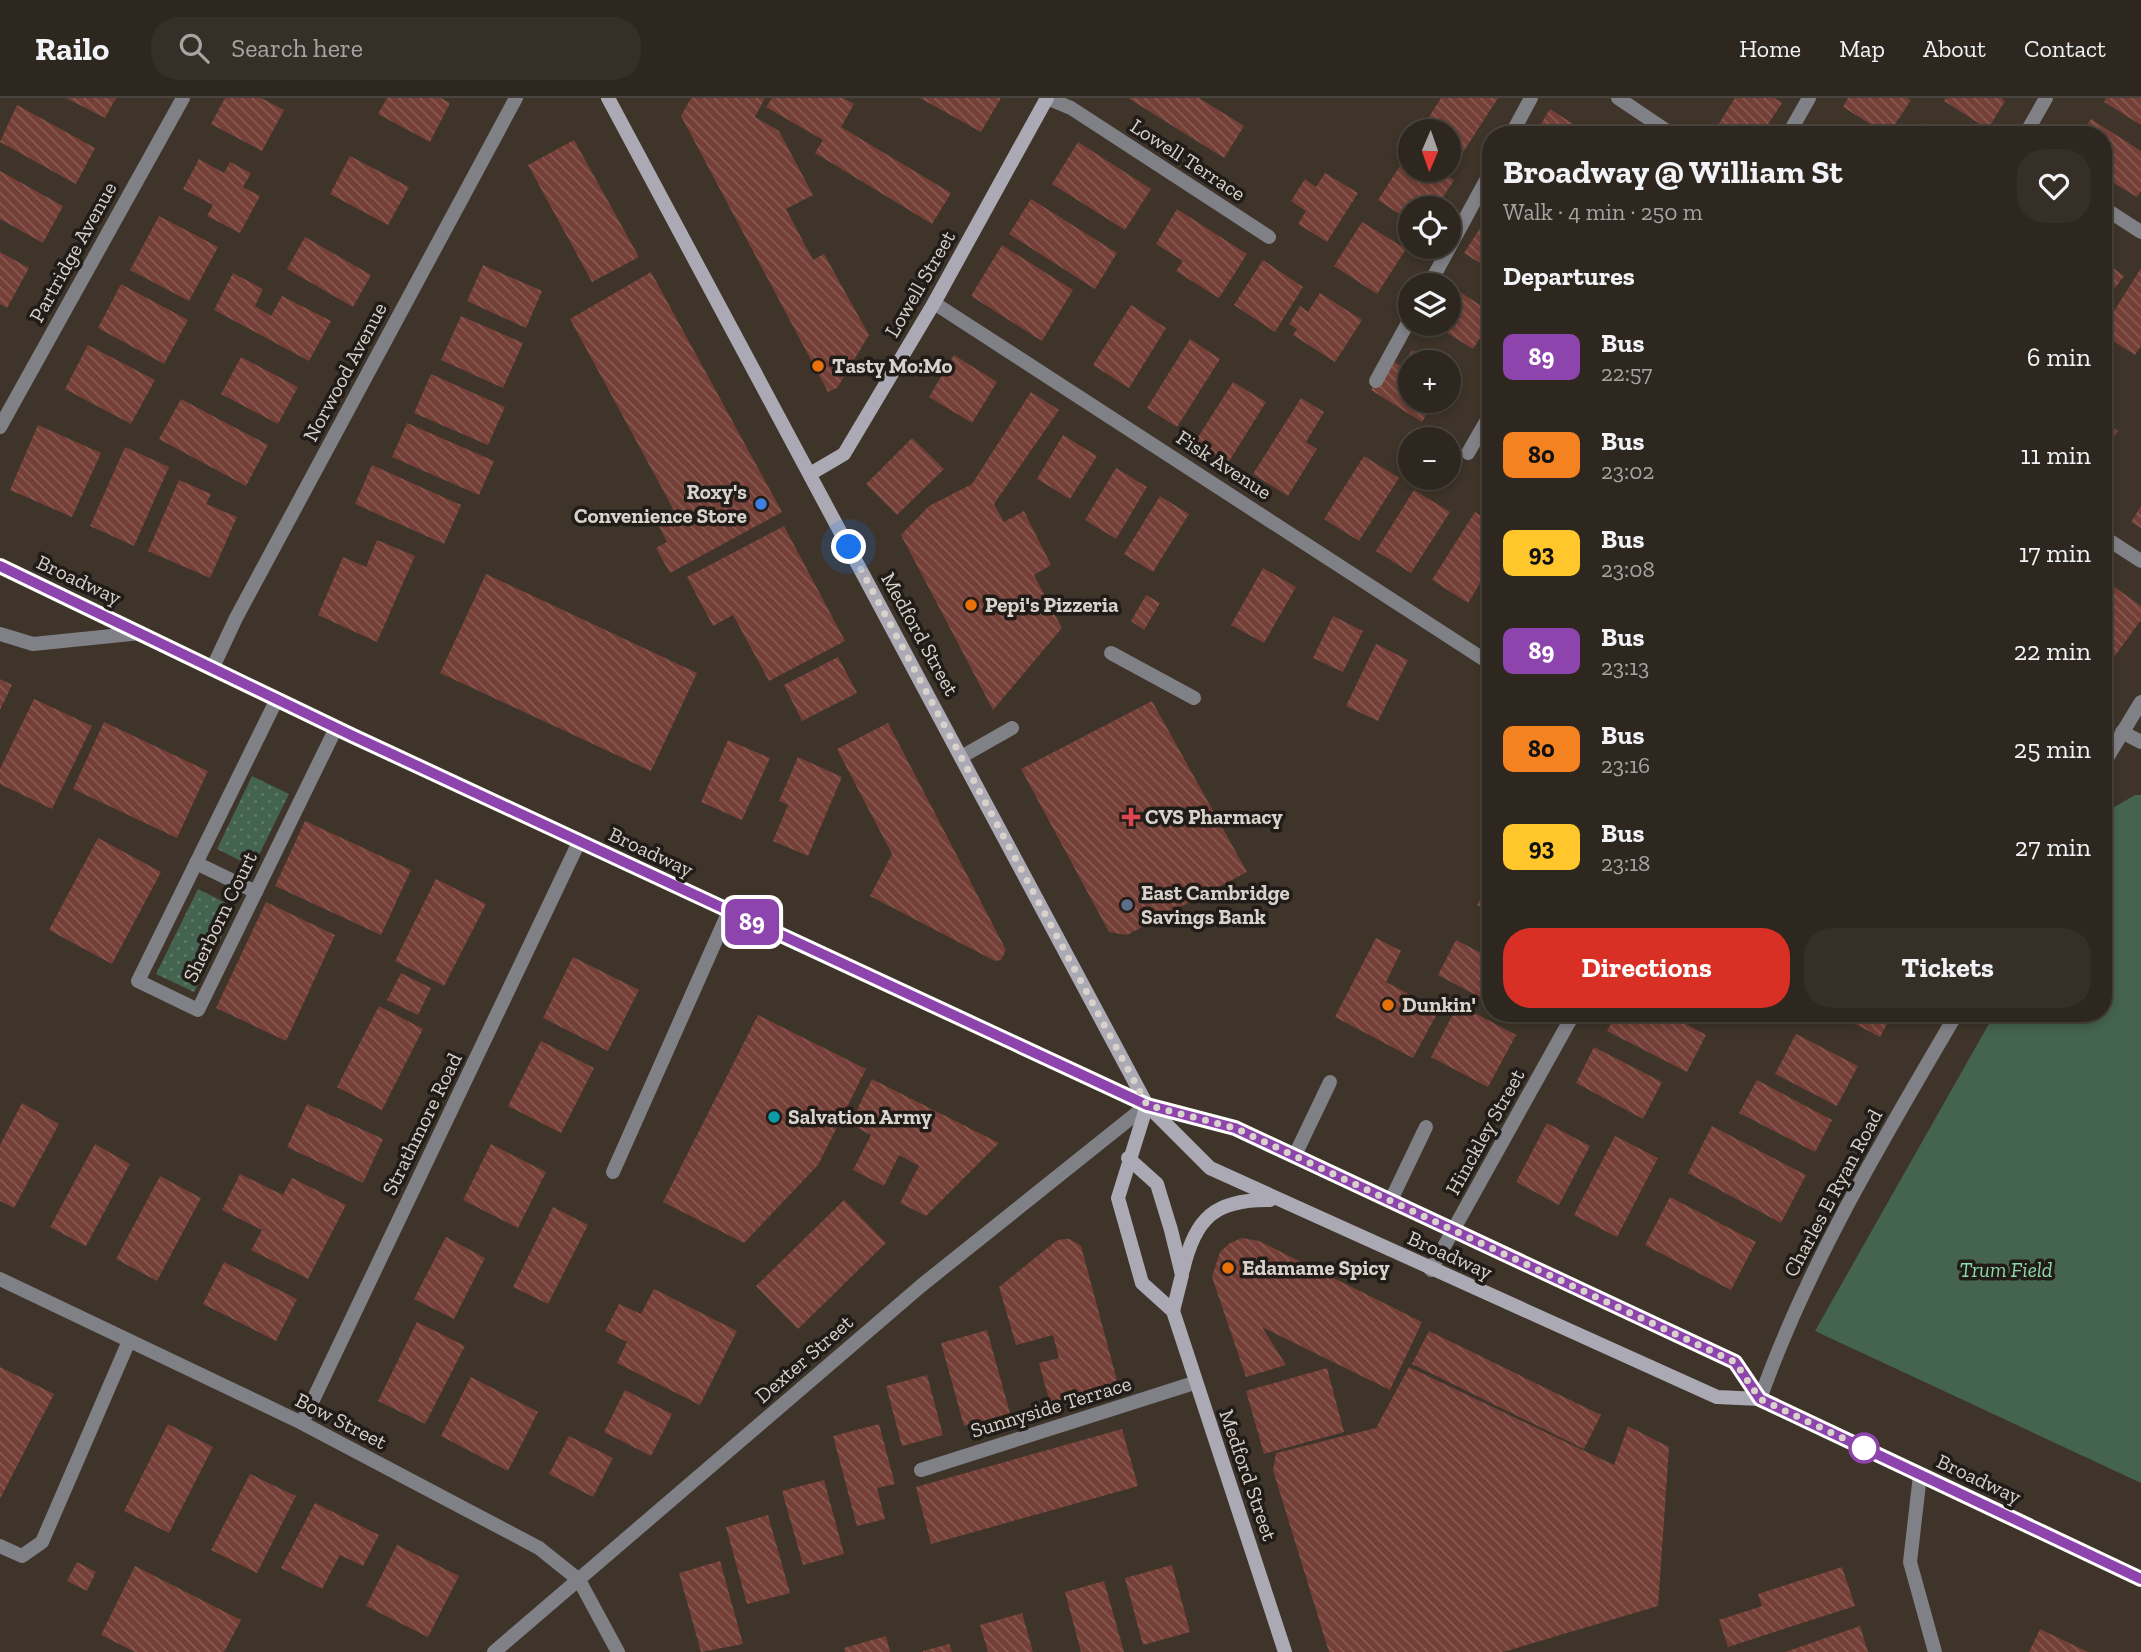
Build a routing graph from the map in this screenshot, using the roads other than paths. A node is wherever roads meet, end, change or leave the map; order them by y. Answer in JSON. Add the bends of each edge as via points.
{"nodes":[{"id":1,"x":183,"y":98,"type":"edge"},
{"id":2,"x":516,"y":98,"type":"edge"},
{"id":3,"x":608,"y":98,"type":"edge"},
{"id":4,"x":1047,"y":98,"type":"edge"},
{"id":5,"x":1531,"y":98,"type":"edge"},
{"id":6,"x":1618,"y":98,"type":"edge"},
{"id":7,"x":1810,"y":98,"type":"edge"},
{"id":8,"x":2046,"y":98,"type":"edge"},
{"id":9,"x":1516,"y":126,"type":"edge"},
{"id":10,"x":1651,"y":126,"type":"edge"},
{"id":11,"x":1793,"y":126,"type":"edge"},
{"id":12,"x":2030,"y":126,"type":"edge"},
{"id":13,"x":1482,"y":188,"type":"edge"},
{"id":14,"x":2112,"y":213,"type":"edge"},
{"id":15,"x":2141,"y":232,"type":"edge"},
{"id":16,"x":1269,"y":237,"type":"dead end"},
{"id":17,"x":1436,"y":273,"type":"edge"},
{"id":18,"x":934,"y":303,"type":"junction"},
{"id":19,"x":1400,"y":336,"type":"edge"},
{"id":20,"x":1376,"y":381,"type":"dead end"},
{"id":21,"x":0,"y":427,"type":"edge"},
{"id":22,"x":1482,"y":429,"type":"edge"},
{"id":23,"x":1468,"y":453,"type":"dead end"},
{"id":24,"x":810,"y":474,"type":"junction"},
{"id":25,"x":2112,"y":542,"type":"edge"},
{"id":26,"x":2141,"y":561,"type":"edge"},
{"id":27,"x":0,"y":566,"type":"edge"},
{"id":28,"x":141,"y":633,"type":"junction"},
{"id":29,"x":0,"y":634,"type":"edge"},
{"id":30,"x":1111,"y":653,"type":"dead end"},
{"id":31,"x":1482,"y":658,"type":"edge"},
{"id":32,"x":213,"y":667,"type":"junction"},
{"id":33,"x":1194,"y":698,"type":"dead end"},
{"id":34,"x":277,"y":699,"type":"junction"},
{"id":35,"x":2141,"y":702,"type":"edge"},
{"id":36,"x":336,"y":728,"type":"junction"},
{"id":37,"x":1012,"y":728,"type":"dead end"},
{"id":38,"x":2122,"y":732,"type":"junction"},
{"id":39,"x":2141,"y":743,"type":"edge"},
{"id":40,"x":2112,"y":749,"type":"edge"},
{"id":41,"x":961,"y":757,"type":"junction"},
{"id":42,"x":579,"y":842,"type":"junction"},
{"id":43,"x":196,"y":863,"type":"junction"},
{"id":44,"x":256,"y":892,"type":"junction"},
{"id":45,"x":729,"y":911,"type":"junction"},
{"id":46,"x":1569,"y":1022,"type":"edge"},
{"id":47,"x":1952,"y":1022,"type":"edge"},
{"id":48,"x":1330,"y":1082,"type":"dead end"},
{"id":49,"x":1147,"y":1105,"type":"junction"},
{"id":50,"x":1426,"y":1127,"type":"dead end"},
{"id":51,"x":1295,"y":1155,"type":"junction"},
{"id":52,"x":1128,"y":1158,"type":"junction"},
{"id":53,"x":613,"y":1172,"type":"dead end"},
{"id":54,"x":1276,"y":1200,"type":"junction"},
{"id":55,"x":1391,"y":1200,"type":"junction"},
{"id":56,"x":1455,"y":1230,"type":"junction"},
{"id":57,"x":1432,"y":1270,"type":"junction"},
{"id":58,"x":1182,"y":1275,"type":"junction"},
{"id":59,"x":0,"y":1279,"type":"edge"},
{"id":60,"x":1173,"y":1311,"type":"junction"},
{"id":61,"x":129,"y":1340,"type":"junction"},
{"id":62,"x":1194,"y":1383,"type":"junction"},
{"id":63,"x":1760,"y":1399,"type":"junction"},
{"id":64,"x":302,"y":1423,"type":"junction"},
{"id":65,"x":921,"y":1470,"type":"dead end"},
{"id":66,"x":1920,"y":1475,"type":"junction"},
{"id":67,"x":0,"y":1546,"type":"edge"},
{"id":68,"x":2141,"y":1579,"type":"edge"},
{"id":69,"x":579,"y":1580,"type":"junction"},
{"id":70,"x":495,"y":1652,"type":"edge"},
{"id":71,"x":618,"y":1652,"type":"edge"},
{"id":72,"x":1285,"y":1652,"type":"edge"},
{"id":73,"x":1935,"y":1652,"type":"edge"}],
"edges":[{"from":1,"to":21,"type":"street","name":"Partridge Avenue"},
{"from":2,"to":32,"type":"street","name":"Norwood Avenue"},
{"from":3,"to":24,"type":"main road","name":"Medford Street"},
{"from":4,"to":16,"type":"street","name":"Lowell Terrace","via":[[1071,108]]},
{"from":4,"to":18,"type":"main road","name":"Lowell Street"},
{"from":5,"to":9,"type":"street"},
{"from":6,"to":10,"type":"street"},
{"from":7,"to":11,"type":"street"},
{"from":8,"to":12,"type":"street"},
{"from":13,"to":17,"type":"street"},
{"from":14,"to":15,"type":"street"},
{"from":18,"to":24,"type":"main road","name":"Lowell Street","via":[[844,454]]},
{"from":18,"to":31,"type":"street","name":"Fisk Avenue"},
{"from":19,"to":20,"type":"street"},
{"from":22,"to":23,"type":"street"},
{"from":24,"to":41,"type":"main road","name":"Medford Street"},
{"from":25,"to":26,"type":"street"},
{"from":27,"to":28,"type":"main road","name":"Broadway"},
{"from":28,"to":29,"type":"street","name":"Broadway","via":[[33,644]]},
{"from":28,"to":32,"type":"main road","name":"Broadway"},
{"from":30,"to":33,"type":"street"},
{"from":32,"to":34,"type":"main road","name":"Broadway"},
{"from":34,"to":36,"type":"main road","name":"Broadway"},
{"from":34,"to":43,"type":"street","name":"Sherborn Court"},
{"from":35,"to":38,"type":"street"},
{"from":36,"to":42,"type":"main road","name":"Broadway"},
{"from":36,"to":44,"type":"street","name":"Sherborn Court"},
{"from":37,"to":41,"type":"street"},
{"from":38,"to":39,"type":"street"},
{"from":38,"to":40,"type":"street"},
{"from":41,"to":49,"type":"main road","name":"Medford Street"},
{"from":42,"to":45,"type":"main road","name":"Broadway"},
{"from":42,"to":64,"type":"street","name":"Strathmore Road"},
{"from":43,"to":44,"type":"street"},
{"from":43,"to":44,"type":"street","name":"Sherborn Court","via":[[138,981],[198,1010]]},
{"from":45,"to":49,"type":"main road","name":"Broadway"},
{"from":45,"to":53,"type":"street"},
{"from":46,"to":56,"type":"street","name":"Hinckley Street"},
{"from":47,"to":63,"type":"street","name":"Charles E Ryan Road","via":[[1880,1144],[1784,1331]]},
{"from":48,"to":51,"type":"street"},
{"from":49,"to":51,"type":"main road","name":"Broadway","via":[[1235,1128]]},
{"from":49,"to":52,"type":"main road"},
{"from":49,"to":54,"type":"main road","name":"Broadway","via":[[1210,1168]]},
{"from":49,"to":69,"type":"street","name":"Dexter Street","via":[[922,1284]]},
{"from":50,"to":55,"type":"street"},
{"from":51,"to":55,"type":"main road","name":"Broadway"},
{"from":52,"to":58,"type":"main road","via":[[1157,1184]]},
{"from":52,"to":60,"type":"main road","via":[[1118,1198],[1142,1283]]},
{"from":54,"to":57,"type":"main road","name":"Broadway"},
{"from":54,"to":58,"type":"main road","via":[[1229,1203],[1206,1217],[1190,1241]]},
{"from":55,"to":56,"type":"main road","name":"Broadway"},
{"from":56,"to":57,"type":"street","name":"Hinckley Street"},
{"from":56,"to":63,"type":"main road","name":"Broadway","via":[[1735,1362]]},
{"from":57,"to":63,"type":"main road","name":"Broadway","via":[[1717,1397]]},
{"from":58,"to":60,"type":"main road"},
{"from":59,"to":61,"type":"street","name":"Bow Street"},
{"from":60,"to":62,"type":"main road","name":"Medford Street"},
{"from":61,"to":64,"type":"street","name":"Bow Street"},
{"from":61,"to":67,"type":"street","via":[[42,1542],[22,1556]]},
{"from":62,"to":65,"type":"street","name":"Sunnyside Terrace"},
{"from":62,"to":72,"type":"main road","name":"Medford Street"},
{"from":63,"to":66,"type":"main road","name":"Broadway"},
{"from":64,"to":69,"type":"street","name":"Bow Street","via":[[539,1548]]},
{"from":66,"to":68,"type":"main road","name":"Broadway"},
{"from":66,"to":73,"type":"street","via":[[1910,1562]]},
{"from":69,"to":70,"type":"street","name":"Dexter Street"},
{"from":69,"to":71,"type":"street","name":"Bow Street"}]}
